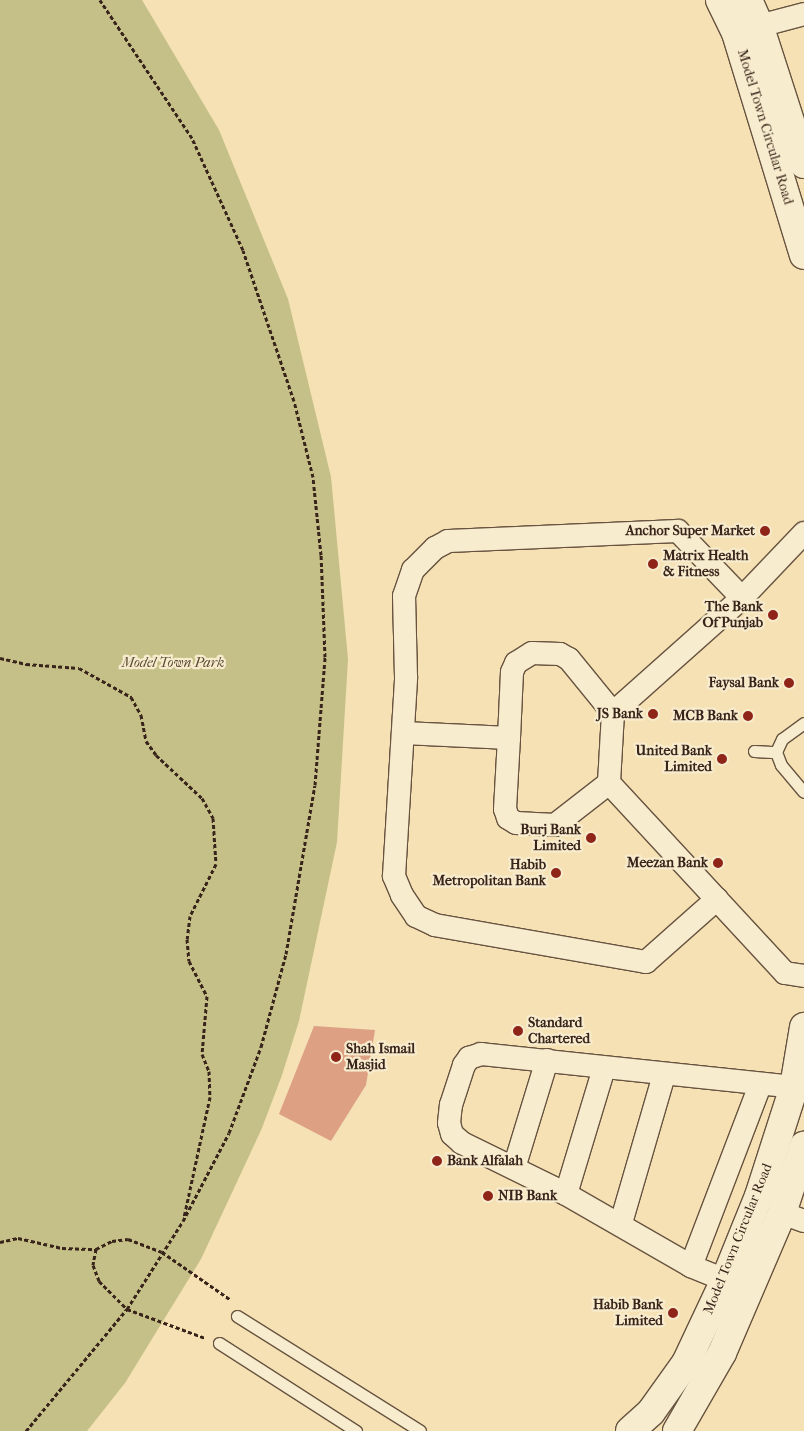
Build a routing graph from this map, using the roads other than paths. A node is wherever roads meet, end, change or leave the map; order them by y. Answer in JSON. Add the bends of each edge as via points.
{"nodes":[{"id":1,"x":720,"y":0,"type":"edge"},
{"id":2,"x":748,"y":0,"type":"edge"},
{"id":3,"x":804,"y":14,"type":"edge"},
{"id":4,"x":748,"y":29,"type":"junction"},
{"id":5,"x":804,"y":164,"type":"edge"},
{"id":6,"x":804,"y":255,"type":"edge"},
{"id":7,"x":804,"y":533,"type":"edge"},
{"id":8,"x":742,"y":598,"type":"junction"},
{"id":9,"x":614,"y":713,"type":"junction"},
{"id":10,"x":804,"y":723,"type":"edge"},
{"id":11,"x":404,"y":733,"type":"junction"},
{"id":12,"x":508,"y":738,"type":"junction"},
{"id":13,"x":754,"y":751,"type":"dead end"},
{"id":14,"x":776,"y":752,"type":"junction"},
{"id":15,"x":609,"y":783,"type":"junction"},
{"id":16,"x":804,"y":792,"type":"edge"},
{"id":17,"x":717,"y":899,"type":"junction"},
{"id":18,"x":804,"y":976,"type":"edge"},
{"id":19,"x":804,"y":1027,"type":"edge"},
{"id":20,"x":547,"y":1060,"type":"junction"},
{"id":21,"x":604,"y":1068,"type":"junction"},
{"id":22,"x":664,"y":1075,"type":"junction"},
{"id":23,"x":760,"y":1085,"type":"junction"},
{"id":24,"x":799,"y":1088,"type":"edge"},
{"id":25,"x":804,"y":1146,"type":"edge"},
{"id":26,"x":514,"y":1168,"type":"junction"},
{"id":27,"x":566,"y":1194,"type":"junction"},
{"id":28,"x":793,"y":1217,"type":"edge"},
{"id":29,"x":621,"y":1223,"type":"junction"},
{"id":30,"x":691,"y":1266,"type":"junction"},
{"id":31,"x":724,"y":1280,"type":"junction"},
{"id":32,"x":237,"y":1316,"type":"dead end"},
{"id":33,"x":219,"y":1343,"type":"road end"},
{"id":34,"x":356,"y":1431,"type":"edge"},
{"id":35,"x":420,"y":1431,"type":"edge"},
{"id":36,"x":630,"y":1431,"type":"edge"},
{"id":37,"x":677,"y":1431,"type":"edge"}],
"edges":[{"from":1,"to":4,"type":"main road","name":"Model Town Circular Road"},
{"from":2,"to":4,"type":"main road","name":"Model Town Circular Road"},
{"from":3,"to":4,"type":"street"},
{"from":4,"to":5,"type":"main road","name":"Model Town Circular Road"},
{"from":4,"to":6,"type":"main road","name":"Model Town Circular Road"},
{"from":7,"to":8,"type":"street"},
{"from":8,"to":9,"type":"street"},
{"from":8,"to":11,"type":"street","via":[[678,532],[448,541],[435,548],[413,570],[404,596]]},
{"from":9,"to":12,"type":"street","via":[[569,659],[560,654],[532,653],[522,657],[512,672]]},
{"from":9,"to":15,"type":"street"},
{"from":10,"to":14,"type":"lane","via":[[782,739]]},
{"from":11,"to":12,"type":"street"},
{"from":11,"to":17,"type":"street","via":[[394,876],[416,916],[425,922],[646,962]]},
{"from":12,"to":15,"type":"street","via":[[505,809],[508,818],[516,823],[555,825]]},
{"from":13,"to":14,"type":"lane"},
{"from":14,"to":16,"type":"lane","via":[[781,765]]},
{"from":15,"to":17,"type":"street"},
{"from":17,"to":18,"type":"street","via":[[785,973]]},
{"from":19,"to":24,"type":"main road","name":"Model Town Circular Road"},
{"from":20,"to":21,"type":"street"},
{"from":20,"to":26,"type":"street"},
{"from":20,"to":26,"type":"street","via":[[474,1054],[464,1066],[450,1105],[452,1134],[462,1143]]},
{"from":21,"to":22,"type":"street"},
{"from":21,"to":27,"type":"street"},
{"from":22,"to":23,"type":"street"},
{"from":22,"to":29,"type":"street"},
{"from":23,"to":24,"type":"street"},
{"from":23,"to":30,"type":"street"},
{"from":24,"to":31,"type":"main road","name":"Model Town Circular Road"},
{"from":25,"to":28,"type":"main road","name":"Model Town Circular Road"},
{"from":26,"to":27,"type":"street"},
{"from":27,"to":29,"type":"street"},
{"from":28,"to":37,"type":"main road","name":"Model Town Circular Road"},
{"from":29,"to":30,"type":"street"},
{"from":30,"to":31,"type":"street"},
{"from":31,"to":36,"type":"main road","name":"Model Town Circular Road","via":[[686,1363],[651,1412]]},
{"from":32,"to":35,"type":"lane"},
{"from":33,"to":34,"type":"lane"}]}
